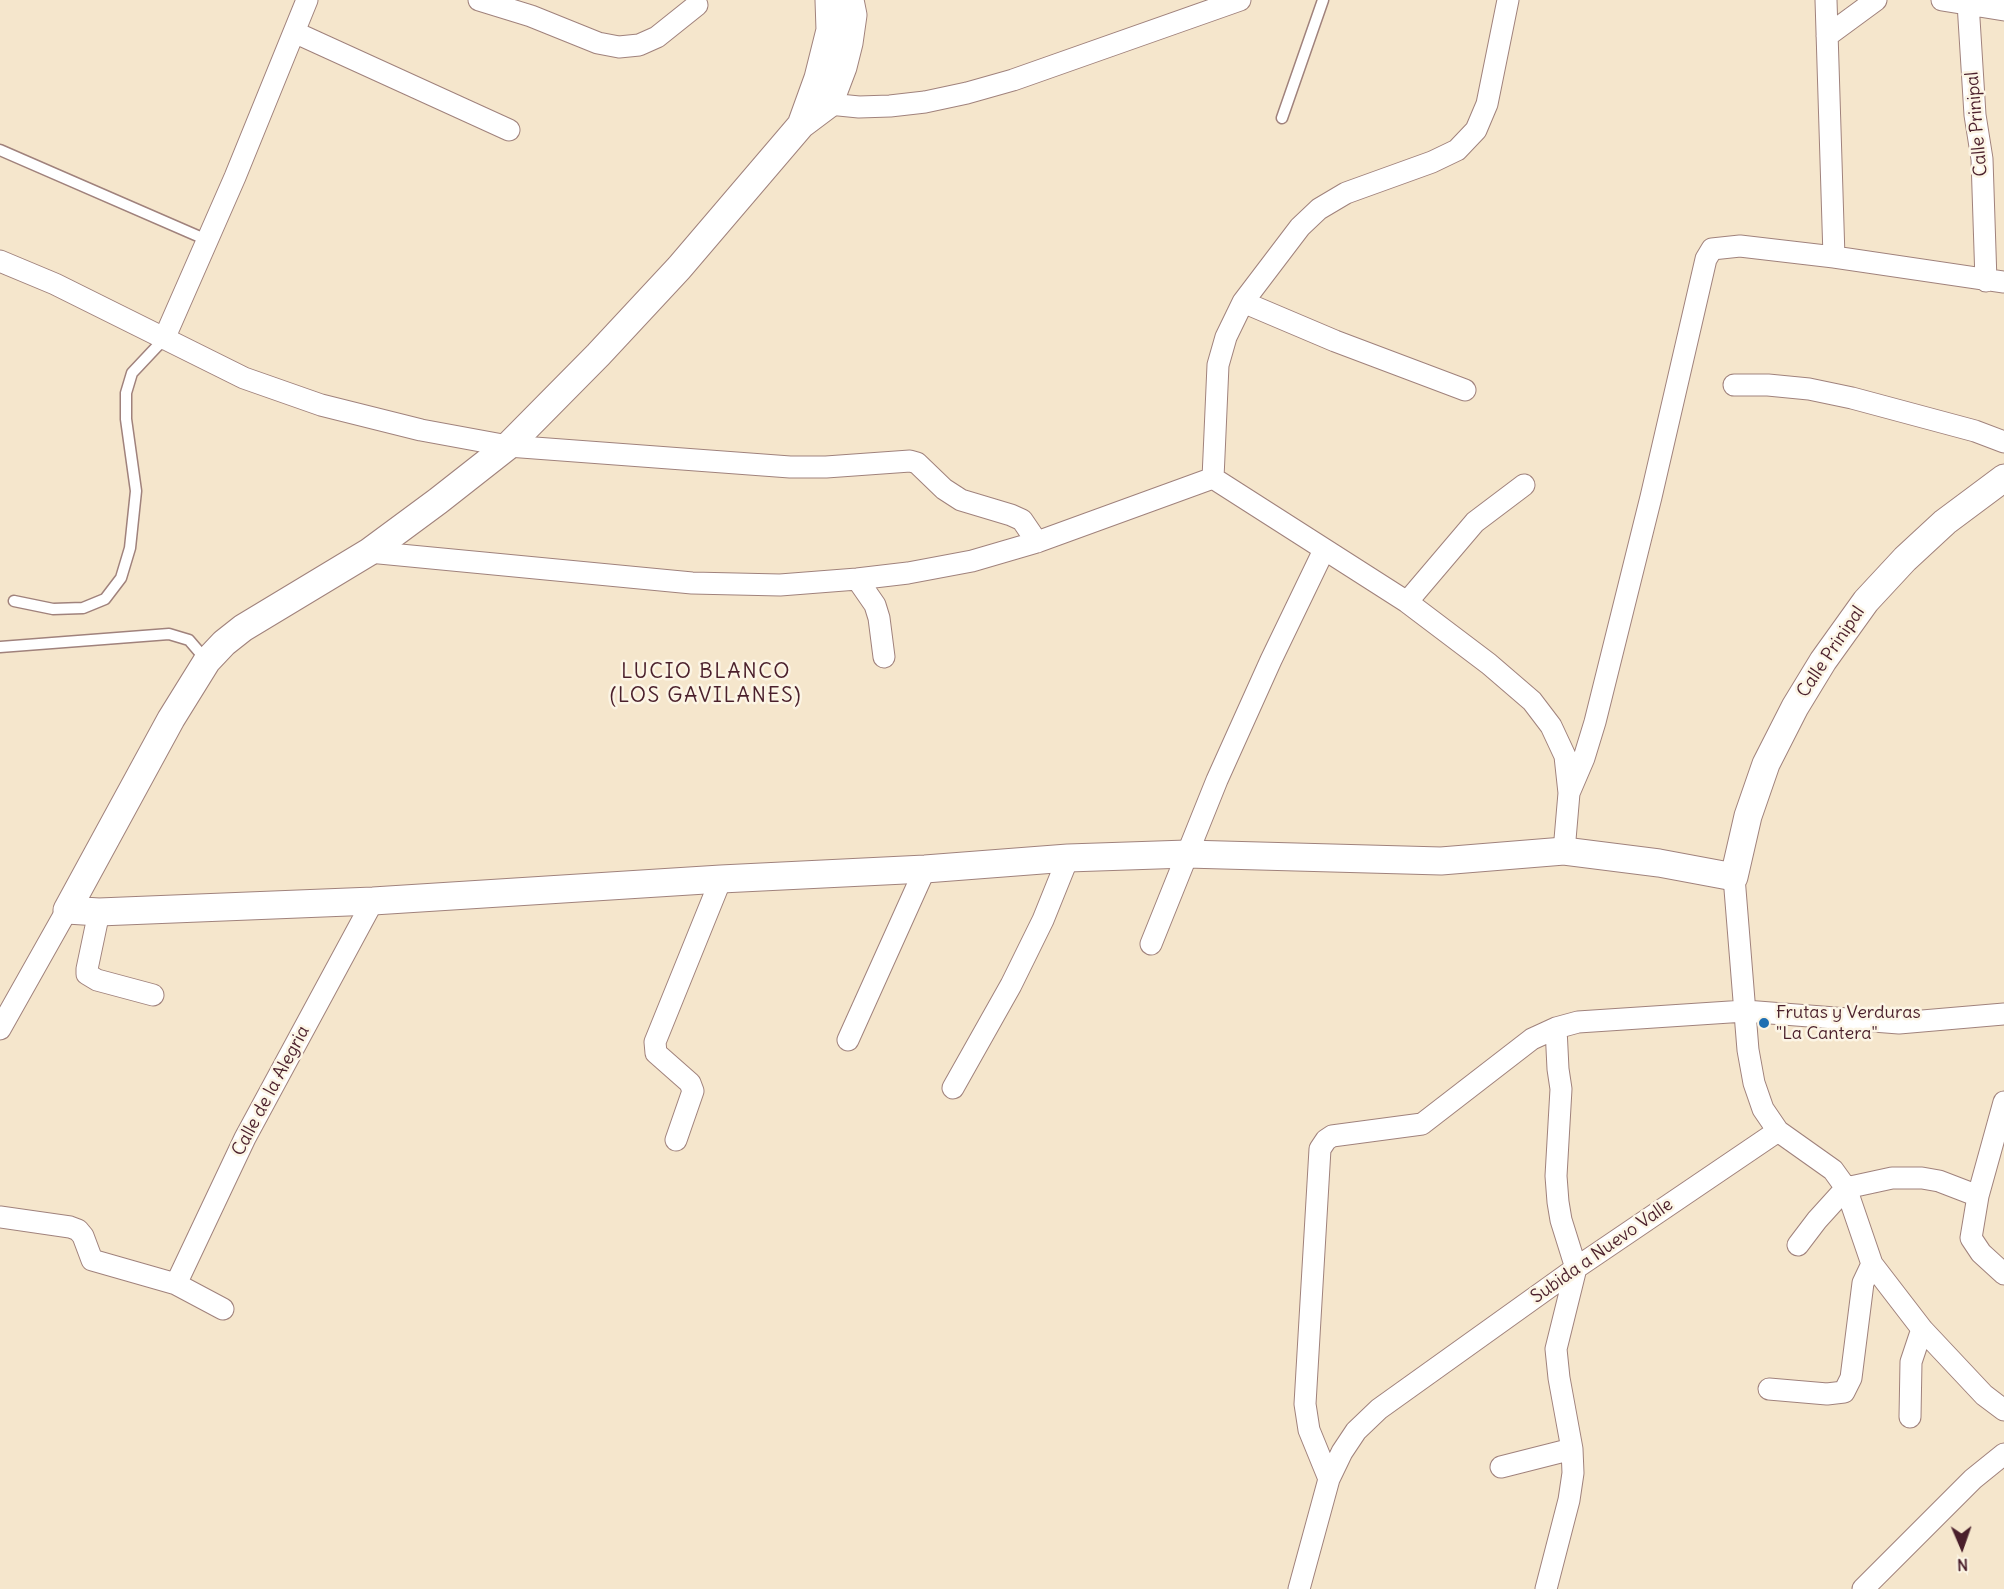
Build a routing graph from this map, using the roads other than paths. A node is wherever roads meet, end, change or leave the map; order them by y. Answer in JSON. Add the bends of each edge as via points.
{"nodes":[{"id":1,"x":308,"y":0,"type":"edge"},
{"id":2,"x":479,"y":0,"type":"edge"},
{"id":3,"x":829,"y":0,"type":"edge"},
{"id":4,"x":850,"y":0,"type":"edge"},
{"id":5,"x":1240,"y":0,"type":"edge"},
{"id":6,"x":1323,"y":0,"type":"edge"},
{"id":7,"x":1508,"y":0,"type":"edge"},
{"id":8,"x":1826,"y":0,"type":"edge"},
{"id":9,"x":1876,"y":0,"type":"edge"},
{"id":10,"x":1942,"y":0,"type":"edge"},
{"id":11,"x":1968,"y":3,"type":"junction"},
{"id":12,"x":697,"y":5,"type":"dead end"},
{"id":13,"x":2004,"y":10,"type":"edge"},
{"id":14,"x":294,"y":32,"type":"junction"},
{"id":15,"x":1827,"y":36,"type":"junction"},
{"id":16,"x":821,"y":99,"type":"junction"},
{"id":17,"x":1282,"y":118,"type":"dead end"},
{"id":18,"x":509,"y":130,"type":"dead end"},
{"id":19,"x":0,"y":150,"type":"edge"},
{"id":20,"x":207,"y":240,"type":"junction"},
{"id":21,"x":1834,"y":257,"type":"junction"},
{"id":22,"x":0,"y":261,"type":"edge"},
{"id":23,"x":1995,"y":282,"type":"edge"},
{"id":24,"x":1243,"y":302,"type":"junction"},
{"id":25,"x":164,"y":339,"type":"junction"},
{"id":26,"x":1734,"y":385,"type":"dead end"},
{"id":27,"x":1464,"y":390,"type":"dead end"},
{"id":28,"x":2004,"y":442,"type":"edge"},
{"id":29,"x":508,"y":446,"type":"junction"},
{"id":30,"x":1213,"y":478,"type":"junction"},
{"id":31,"x":2004,"y":478,"type":"edge"},
{"id":32,"x":1524,"y":485,"type":"dead end"},
{"id":33,"x":1037,"y":542,"type":"junction"},
{"id":34,"x":1324,"y":550,"type":"junction"},
{"id":35,"x":369,"y":552,"type":"junction"},
{"id":36,"x":857,"y":579,"type":"junction"},
{"id":37,"x":14,"y":601,"type":"dead end"},
{"id":38,"x":1407,"y":602,"type":"junction"},
{"id":39,"x":0,"y":647,"type":"edge"},
{"id":40,"x":884,"y":657,"type":"dead end"},
{"id":41,"x":207,"y":661,"type":"junction"},
{"id":42,"x":1569,"y":793,"type":"junction"},
{"id":43,"x":1564,"y":851,"type":"junction"},
{"id":44,"x":1187,"y":854,"type":"junction"},
{"id":45,"x":1068,"y":858,"type":"junction"},
{"id":46,"x":926,"y":869,"type":"junction"},
{"id":47,"x":1734,"y":877,"type":"junction"},
{"id":48,"x":721,"y":879,"type":"junction"},
{"id":49,"x":373,"y":901,"type":"junction"},
{"id":50,"x":67,"y":910,"type":"junction"},
{"id":51,"x":99,"y":912,"type":"junction"},
{"id":52,"x":1151,"y":944,"type":"dead end"},
{"id":53,"x":153,"y":995,"type":"dead end"},
{"id":54,"x":1745,"y":1011,"type":"junction"},
{"id":55,"x":2004,"y":1014,"type":"edge"},
{"id":56,"x":1556,"y":1028,"type":"junction"},
{"id":57,"x":0,"y":1029,"type":"edge"},
{"id":58,"x":848,"y":1040,"type":"dead end"},
{"id":59,"x":953,"y":1088,"type":"dead end"},
{"id":60,"x":2004,"y":1102,"type":"edge"},
{"id":61,"x":1778,"y":1131,"type":"junction"},
{"id":62,"x":676,"y":1140,"type":"dead end"},
{"id":63,"x":1846,"y":1188,"type":"junction"},
{"id":64,"x":1978,"y":1196,"type":"junction"},
{"id":65,"x":0,"y":1217,"type":"edge"},
{"id":66,"x":1798,"y":1245,"type":"dead end"},
{"id":67,"x":1872,"y":1264,"type":"junction"},
{"id":68,"x":1576,"y":1268,"type":"junction"},
{"id":69,"x":2004,"y":1274,"type":"edge"},
{"id":70,"x":176,"y":1284,"type":"junction"},
{"id":71,"x":223,"y":1309,"type":"dead end"},
{"id":72,"x":1922,"y":1329,"type":"junction"},
{"id":73,"x":1769,"y":1389,"type":"dead end"},
{"id":74,"x":2004,"y":1410,"type":"edge"},
{"id":75,"x":1910,"y":1417,"type":"dead end"},
{"id":76,"x":1572,"y":1449,"type":"junction"},
{"id":77,"x":2004,"y":1454,"type":"edge"},
{"id":78,"x":1501,"y":1467,"type":"dead end"},
{"id":79,"x":1329,"y":1479,"type":"junction"},
{"id":80,"x":1883,"y":1581,"type":"edge"},
{"id":81,"x":1299,"y":1589,"type":"edge"},
{"id":82,"x":1546,"y":1589,"type":"edge"},
{"id":83,"x":1863,"y":1589,"type":"edge"}],
"edges":[{"from":1,"to":14,"type":"street"},
{"from":2,"to":12,"type":"street","via":[[598,43],[620,47],[639,45],[657,37]]},
{"from":3,"to":16,"type":"street","via":[[830,30]]},
{"from":4,"to":16,"type":"street","via":[[853,15],[843,67]]},
{"from":5,"to":16,"type":"street","via":[[967,93],[890,106],[859,107]]},
{"from":6,"to":17,"type":"lane"},
{"from":7,"to":24,"type":"street","via":[[1487,104],[1476,130],[1457,150],[1346,193],[1319,209],[1300,227]]},
{"from":8,"to":15,"type":"street"},
{"from":9,"to":15,"type":"street"},
{"from":10,"to":11,"type":"street"},
{"from":11,"to":13,"type":"street"},
{"from":11,"to":23,"type":"street","name":"Calle Prinipal","via":[[1975,115]]},
{"from":14,"to":18,"type":"street"},
{"from":14,"to":20,"type":"street"},
{"from":15,"to":21,"type":"street"},
{"from":16,"to":29,"type":"street","via":[[679,268]]},
{"from":19,"to":20,"type":"lane"},
{"from":20,"to":25,"type":"street"},
{"from":21,"to":23,"type":"street"},
{"from":21,"to":42,"type":"street","via":[[1740,246],[1719,247],[1709,253],[1595,722]]},
{"from":22,"to":25,"type":"street","via":[[56,284]]},
{"from":24,"to":27,"type":"street","via":[[1335,342]]},
{"from":24,"to":30,"type":"street","via":[[1218,365]]},
{"from":25,"to":29,"type":"street","via":[[244,378],[321,405]]},
{"from":25,"to":37,"type":"lane","via":[[132,373],[126,393],[136,491],[130,548],[121,578],[105,599],[83,608],[53,609]]},
{"from":26,"to":28,"type":"street","via":[[1809,389],[1852,398]]},
{"from":29,"to":33,"type":"street","via":[[790,467],[910,461],[961,500],[1022,520]]},
{"from":29,"to":35,"type":"street"},
{"from":30,"to":33,"type":"street"},
{"from":30,"to":34,"type":"street"},
{"from":31,"to":47,"type":"street","name":"Calle Prinipal","via":[[1945,522],[1905,559],[1866,602],[1823,661],[1766,764],[1748,816]]},
{"from":32,"to":38,"type":"street","via":[[1475,522]]},
{"from":33,"to":36,"type":"street","via":[[972,561]]},
{"from":34,"to":38,"type":"street"},
{"from":34,"to":44,"type":"street","via":[[1270,660]]},
{"from":35,"to":36,"type":"street","via":[[692,583],[780,585]]},
{"from":35,"to":41,"type":"street","via":[[243,628]]},
{"from":36,"to":40,"type":"street","via":[[875,605]]},
{"from":38,"to":42,"type":"street","via":[[1532,701],[1551,726],[1565,756]]},
{"from":39,"to":41,"type":"lane","via":[[169,634],[189,640]]},
{"from":41,"to":50,"type":"street"},
{"from":42,"to":43,"type":"street"},
{"from":43,"to":44,"type":"street","via":[[1441,861]]},
{"from":43,"to":47,"type":"street"},
{"from":44,"to":45,"type":"street"},
{"from":44,"to":52,"type":"street"},
{"from":45,"to":46,"type":"street"},
{"from":45,"to":59,"type":"street","via":[[1011,985]]},
{"from":46,"to":48,"type":"street"},
{"from":46,"to":58,"type":"street"},
{"from":47,"to":54,"type":"street"},
{"from":48,"to":49,"type":"street"},
{"from":48,"to":62,"type":"street","via":[[655,1042],[656,1053],[690,1083],[693,1091]]},
{"from":49,"to":51,"type":"street"},
{"from":49,"to":70,"type":"street","name":"Calle de la Alegria","via":[[245,1138]]},
{"from":50,"to":51,"type":"street"},
{"from":50,"to":57,"type":"street"},
{"from":51,"to":53,"type":"street","via":[[87,974]]},
{"from":54,"to":55,"type":"street","via":[[1899,1023]]},
{"from":54,"to":56,"type":"street","via":[[1578,1022]]},
{"from":54,"to":61,"type":"street","via":[[1754,1083],[1763,1109]]},
{"from":56,"to":68,"type":"street","via":[[1561,1089],[1558,1202]]},
{"from":56,"to":79,"type":"street","via":[[1532,1039],[1422,1124],[1332,1136],[1320,1149],[1305,1404],[1309,1430]]},
{"from":60,"to":64,"type":"street"},
{"from":61,"to":63,"type":"street","via":[[1833,1170]]},
{"from":61,"to":68,"type":"street","name":"Subida a Nuevo Valle"},
{"from":63,"to":64,"type":"street","via":[[1892,1178],[1922,1178],[1939,1180]]},
{"from":63,"to":66,"type":"street"},
{"from":63,"to":67,"type":"street"},
{"from":64,"to":69,"type":"street","via":[[1971,1238]]},
{"from":65,"to":70,"type":"street","via":[[78,1230],[92,1260]]},
{"from":67,"to":72,"type":"street"},
{"from":67,"to":73,"type":"street","via":[[1863,1283],[1851,1378],[1844,1392]]},
{"from":68,"to":76,"type":"street","via":[[1556,1349]]},
{"from":68,"to":79,"type":"street","name":"Subida a Nuevo Valle","via":[[1379,1409],[1356,1431]]},
{"from":70,"to":71,"type":"street"},
{"from":72,"to":74,"type":"street","via":[[1984,1395]]},
{"from":72,"to":75,"type":"street","via":[[1911,1362]]},
{"from":76,"to":78,"type":"street"},
{"from":76,"to":82,"type":"street","via":[[1574,1473],[1569,1500]]},
{"from":77,"to":80,"type":"street","via":[[1973,1479]]},
{"from":79,"to":81,"type":"street","name":"Subida a Nuevo Valle"},
{"from":80,"to":83,"type":"street"}]}
